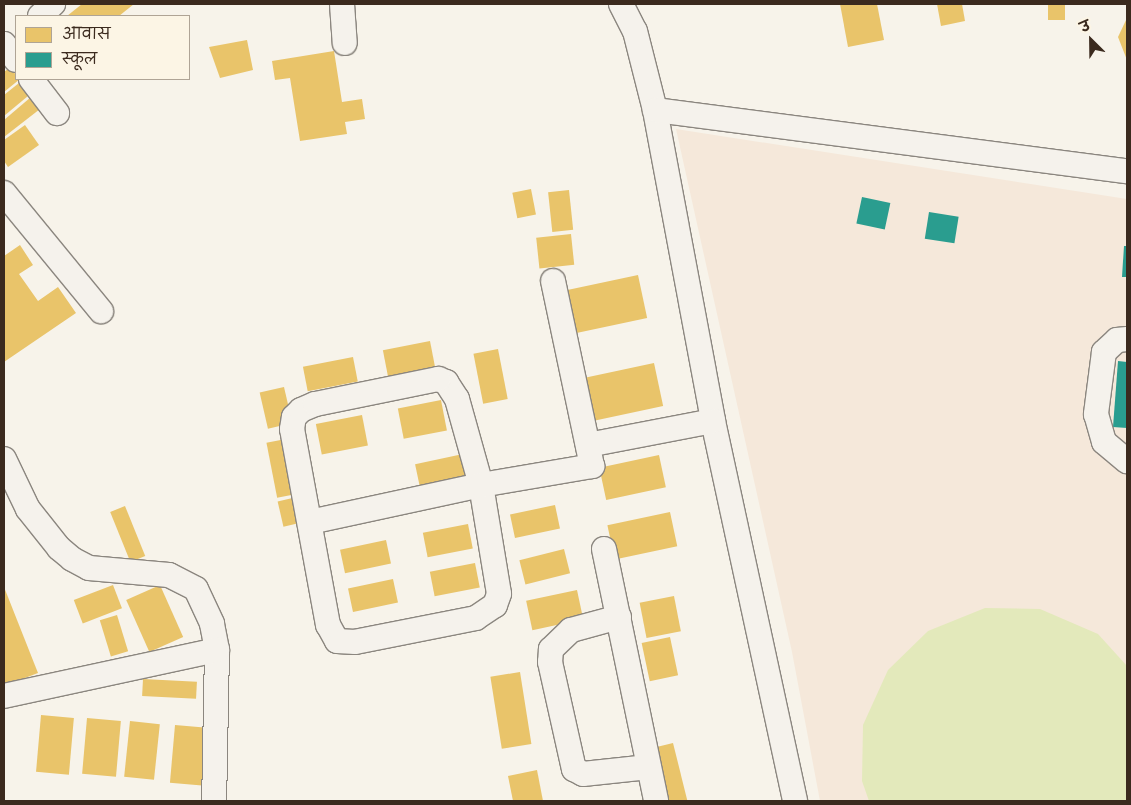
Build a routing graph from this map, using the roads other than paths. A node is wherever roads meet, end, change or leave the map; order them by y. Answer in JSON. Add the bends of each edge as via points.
{"nodes":[{"id":1,"x":53,"y":4,"type":"edge"},
{"id":2,"x":342,"y":4,"type":"edge"},
{"id":3,"x":621,"y":4,"type":"edge"},
{"id":4,"x":41,"y":15,"type":"edge"},
{"id":5,"x":345,"y":42,"type":"dead end"},
{"id":6,"x":31,"y":80,"type":"edge"},
{"id":7,"x":655,"y":110,"type":"junction"},
{"id":8,"x":57,"y":113,"type":"dead end"},
{"id":9,"x":1127,"y":171,"type":"edge"},
{"id":10,"x":4,"y":193,"type":"edge"},
{"id":11,"x":553,"y":281,"type":"dead end"},
{"id":12,"x":101,"y":311,"type":"dead end"},
{"id":13,"x":1127,"y":340,"type":"edge"},
{"id":14,"x":713,"y":421,"type":"junction"},
{"id":15,"x":588,"y":445,"type":"junction"},
{"id":16,"x":4,"y":459,"type":"edge"},
{"id":17,"x":1127,"y":461,"type":"edge"},
{"id":18,"x":481,"y":485,"type":"junction"},
{"id":19,"x":310,"y":522,"type":"junction"},
{"id":20,"x":604,"y":549,"type":"dead end"},
{"id":21,"x":619,"y":617,"type":"junction"},
{"id":22,"x":217,"y":650,"type":"junction"},
{"id":23,"x":4,"y":696,"type":"edge"},
{"id":24,"x":649,"y":767,"type":"junction"},
{"id":25,"x":214,"y":801,"type":"edge"},
{"id":26,"x":656,"y":801,"type":"edge"},
{"id":27,"x":795,"y":801,"type":"edge"}],
"edges":[{"from":1,"to":4,"type":"street"},
{"from":2,"to":5,"type":"street"},
{"from":3,"to":7,"type":"street","via":[[635,32]]},
{"from":6,"to":8,"type":"street"},
{"from":7,"to":9,"type":"street"},
{"from":7,"to":14,"type":"street"},
{"from":10,"to":12,"type":"street"},
{"from":11,"to":15,"type":"street"},
{"from":13,"to":17,"type":"street","via":[[1118,340],[1104,352],[1096,414],[1104,442]]},
{"from":14,"to":15,"type":"street"},
{"from":14,"to":27,"type":"street"},
{"from":15,"to":18,"type":"street","via":[[592,466]]},
{"from":16,"to":22,"type":"street","via":[[28,509],[72,559],[89,568],[169,575],[196,589],[209,615]]},
{"from":18,"to":19,"type":"street"},
{"from":18,"to":19,"type":"street","via":[[457,399],[446,382],[438,379],[315,404],[294,417],[292,429]]},
{"from":18,"to":19,"type":"street","via":[[499,594],[488,612],[476,618],[355,642],[337,641],[328,625]]},
{"from":20,"to":21,"type":"street"},
{"from":21,"to":24,"type":"street"},
{"from":21,"to":24,"type":"street","via":[[571,630],[551,649],[550,662],[574,769],[583,774]]},
{"from":22,"to":23,"type":"street"},
{"from":22,"to":25,"type":"street"},
{"from":24,"to":26,"type":"street"}]}
